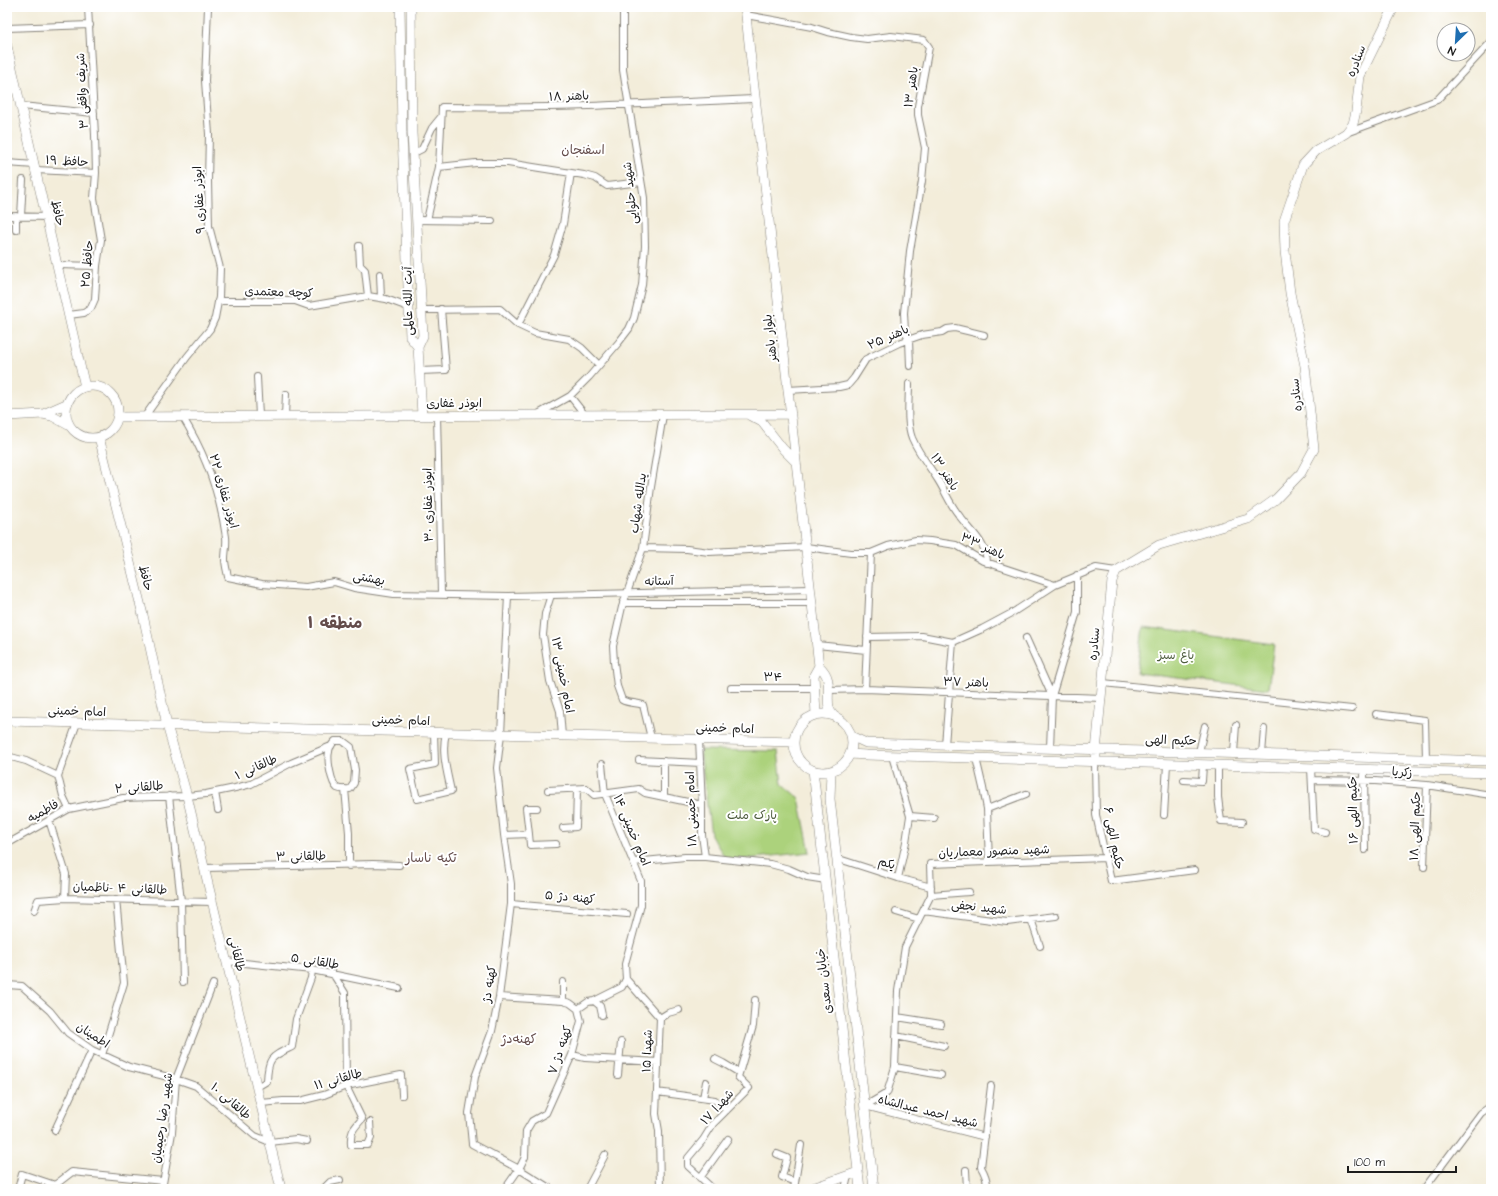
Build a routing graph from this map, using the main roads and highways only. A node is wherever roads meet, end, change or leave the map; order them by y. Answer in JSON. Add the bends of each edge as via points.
{"nodes":[{"id":1,"x":400,"y":7,"type":"edge"},
{"id":2,"x":411,"y":7,"type":"edge"},
{"id":3,"x":1394,"y":7,"type":"edge"},
{"id":4,"x":745,"y":11,"type":"edge"},
{"id":5,"x":7,"y":46,"type":"edge"},
{"id":6,"x":402,"y":133,"type":"junction"},
{"id":7,"x":412,"y":133,"type":"junction"},
{"id":8,"x":418,"y":347,"type":"junction"},
{"id":9,"x":85,"y":387,"type":"junction"},
{"id":10,"x":68,"y":402,"type":"junction"},
{"id":11,"x":43,"y":414,"type":"junction"},
{"id":12,"x":748,"y":414,"type":"junction"},
{"id":13,"x":791,"y":414,"type":"junction"},
{"id":14,"x":422,"y":415,"type":"junction"},
{"id":15,"x":7,"y":416,"type":"edge"},
{"id":16,"x":118,"y":416,"type":"junction"},
{"id":17,"x":70,"y":426,"type":"junction"},
{"id":18,"x":98,"y":437,"type":"junction"},
{"id":19,"x":796,"y":462,"type":"junction"},
{"id":20,"x":819,"y":666,"type":"junction"},
{"id":21,"x":816,"y":716,"type":"junction"},
{"id":22,"x":834,"y":716,"type":"junction"},
{"id":23,"x":7,"y":721,"type":"edge"},
{"id":24,"x":167,"y":725,"type":"junction"},
{"id":25,"x":851,"y":736,"type":"junction"},
{"id":26,"x":794,"y":742,"type":"junction"},
{"id":27,"x":866,"y":743,"type":"junction"},
{"id":28,"x":1097,"y":749,"type":"junction"},
{"id":29,"x":850,"y":754,"type":"junction"},
{"id":30,"x":866,"y":755,"type":"junction"},
{"id":31,"x":1363,"y":757,"type":"junction"},
{"id":32,"x":1491,"y":761,"type":"edge"},
{"id":33,"x":1095,"y":762,"type":"junction"},
{"id":34,"x":813,"y":770,"type":"junction"},
{"id":35,"x":1364,"y":770,"type":"junction"},
{"id":36,"x":831,"y":771,"type":"junction"},
{"id":37,"x":1491,"y":773,"type":"edge"},
{"id":38,"x":834,"y":837,"type":"junction"},
{"id":39,"x":821,"y":839,"type":"junction"},
{"id":40,"x":858,"y":1172,"type":"junction"},
{"id":41,"x":281,"y":1189,"type":"edge"},
{"id":42,"x":810,"y":1189,"type":"edge"},
{"id":43,"x":860,"y":1189,"type":"edge"},
{"id":44,"x":874,"y":1189,"type":"edge"}],
"edges":[{"from":1,"to":6,"type":"main road","name":"آیت الله عالمی"},
{"from":2,"to":7,"type":"main road","name":"آیت الله عالمی"},
{"from":3,"to":28,"type":"main road","name":"سنادره","via":[[1360,76],[1352,124],[1346,133],[1316,151],[1303,165],[1284,221],[1290,293],[1305,366],[1314,449],[1301,473],[1276,499],[1248,519],[1159,545],[1116,570],[1112,581]]},
{"from":4,"to":13,"type":"main road","name":"بلوار باهنر"},
{"from":5,"to":9,"type":"main road","name":"حافظ"},
{"from":6,"to":7,"type":"main road"},
{"from":6,"to":8,"type":"main road","name":"آیت الله عالمی","via":[[410,337]]},
{"from":7,"to":8,"type":"main road","name":"آیت الله عالمی","via":[[423,336]]},
{"from":8,"to":14,"type":"main road"},
{"from":9,"to":10,"type":"main road","via":[[75,393]]},
{"from":9,"to":16,"type":"main road","via":[[93,386],[108,392],[114,398]]},
{"from":10,"to":11,"type":"main road"},
{"from":10,"to":17,"type":"main road","via":[[66,410]]},
{"from":11,"to":15,"type":"main road"},
{"from":11,"to":17,"type":"main road"},
{"from":12,"to":13,"type":"main road","name":"ابوذر غفاری"},
{"from":12,"to":14,"type":"main road","name":"ابوذر غفاری"},
{"from":12,"to":19,"type":"main road","via":[[762,422]]},
{"from":13,"to":19,"type":"main road","name":"بلوار باهنر"},
{"from":14,"to":16,"type":"main road","name":"ابوذر غفاری"},
{"from":16,"to":18,"type":"main road","via":[[112,428]]},
{"from":17,"to":18,"type":"main road","via":[[82,436]]},
{"from":18,"to":24,"type":"main road","name":"حافظ","via":[[143,615]]},
{"from":19,"to":20,"type":"main road","name":"بلوار باهنر"},
{"from":20,"to":21,"type":"main road","via":[[814,675]]},
{"from":20,"to":22,"type":"main road","via":[[825,672],[830,690],[829,708]]},
{"from":21,"to":22,"type":"main road"},
{"from":21,"to":26,"type":"main road","via":[[807,719],[801,725]]},
{"from":22,"to":25,"type":"main road","via":[[848,728]]},
{"from":23,"to":24,"type":"main road","name":"امام خمینی"},
{"from":24,"to":26,"type":"main road","name":"امام خمینی"},
{"from":24,"to":41,"type":"main road","name":"طالقانی","via":[[187,796]]},
{"from":25,"to":27,"type":"main road","name":"حکیم الهی"},
{"from":25,"to":29,"type":"main road"},
{"from":26,"to":34,"type":"main road","via":[[799,759]]},
{"from":27,"to":28,"type":"main road","name":"حکیم الهی"},
{"from":27,"to":30,"type":"main road"},
{"from":28,"to":31,"type":"main road","name":"حکیم الهی"},
{"from":28,"to":33,"type":"main road","name":"سنادره"},
{"from":29,"to":30,"type":"main road","name":"حکیم الهی"},
{"from":29,"to":36,"type":"main road","via":[[846,762]]},
{"from":30,"to":33,"type":"main road","name":"حکیم الهی"},
{"from":31,"to":32,"type":"main road","name":"حکیم الهی"},
{"from":31,"to":35,"type":"main road"},
{"from":33,"to":35,"type":"main road","name":"حکیم الهی"},
{"from":34,"to":36,"type":"main road"},
{"from":34,"to":39,"type":"main road","name":"خیابان سعدی"},
{"from":35,"to":37,"type":"main road","name":"حکیم الهی"},
{"from":36,"to":38,"type":"main road","via":[[830,799]]},
{"from":38,"to":39,"type":"main road","via":[[825,835]]},
{"from":38,"to":44,"type":"main road"},
{"from":39,"to":40,"type":"main road","name":"خیابان سعدی"},
{"from":40,"to":42,"type":"main road"},
{"from":40,"to":43,"type":"main road","name":"خیابان سعدی"}]}
